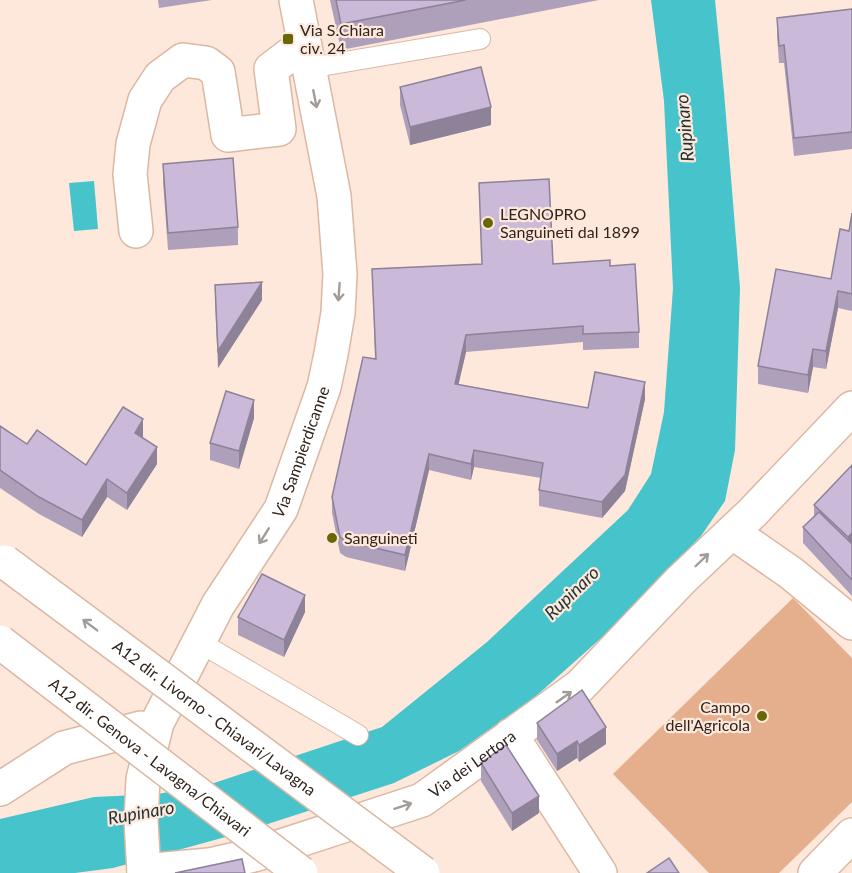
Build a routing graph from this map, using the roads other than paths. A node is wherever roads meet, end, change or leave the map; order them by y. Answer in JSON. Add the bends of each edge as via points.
{"nodes":[{"id":1,"x":296,"y":0,"type":"edge"},
{"id":2,"x":480,"y":39,"type":"dead end"},
{"id":3,"x":306,"y":56,"type":"junction"},
{"id":4,"x":136,"y":231,"type":"dead end"},
{"id":5,"x":852,"y":408,"type":"edge"},
{"id":6,"x":732,"y":532,"type":"junction"},
{"id":7,"x":5,"y":562,"type":"dead end"},
{"id":8,"x":852,"y":623,"type":"edge"},
{"id":9,"x":0,"y":642,"type":"edge"},
{"id":10,"x":199,"y":642,"type":"junction"},
{"id":11,"x":157,"y":723,"type":"junction"},
{"id":12,"x":358,"y":735,"type":"dead end"},
{"id":13,"x":511,"y":735,"type":"junction"},
{"id":14,"x":0,"y":789,"type":"edge"},
{"id":15,"x":852,"y":836,"type":"edge"},
{"id":16,"x":257,"y":864,"type":"edge"},
{"id":17,"x":144,"y":872,"type":"edge"},
{"id":18,"x":301,"y":873,"type":"edge"},
{"id":19,"x":423,"y":873,"type":"edge"},
{"id":20,"x":600,"y":873,"type":"edge"},
{"id":21,"x":815,"y":873,"type":"edge"}],
"edges":[{"from":1,"to":3,"type":"main road","name":"Via Sampierdicanne"},
{"from":2,"to":3,"type":"lane"},
{"from":3,"to":4,"type":"main road","via":[[271,69],[279,129],[228,135],[218,72],[206,63],[183,60],[160,77],[145,100],[133,144],[130,174]]},
{"from":3,"to":10,"type":"main road","name":"Via Sampierdicanne","one_way":true,"via":[[334,196],[340,274],[331,354],[324,387],[281,509],[218,605]]},
{"from":5,"to":6,"type":"main road","name":"Via dei Lertora"},
{"from":6,"to":8,"type":"main road"},
{"from":13,"to":6,"type":"main road","name":"Via dei Lertora","one_way":true,"via":[[580,686]]},
{"from":19,"to":7,"type":"main road","name":"A12 dir. Livorno - Chiavari/Lavagna","one_way":true,"bridge":true},
{"from":9,"to":18,"type":"main road","name":"A12 dir. Genova - Lavagna/Chiavari","bridge":true},
{"from":10,"to":11,"type":"main road","name":"Via Sampierdicanne"},
{"from":10,"to":12,"type":"lane"},
{"from":11,"to":14,"type":"main road","via":[[64,748]]},
{"from":11,"to":17,"type":"main road","name":"Via Sampierdicanne","via":[[143,780]]},
{"from":16,"to":13,"type":"main road","name":"Via dei Lertora","one_way":true,"via":[[422,800]]},
{"from":13,"to":20,"type":"main road"},
{"from":15,"to":21,"type":"main road"},
{"from":16,"to":17,"type":"main road","name":"Via dei Lertora"}]}
